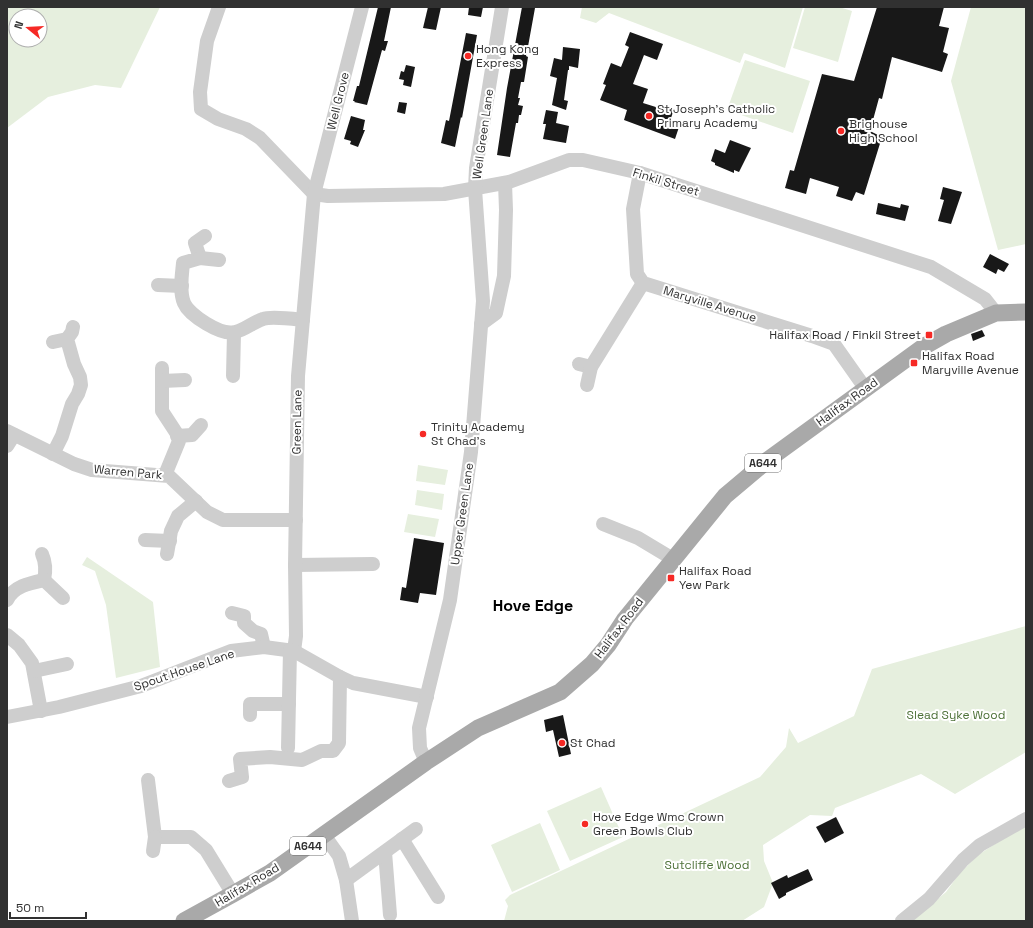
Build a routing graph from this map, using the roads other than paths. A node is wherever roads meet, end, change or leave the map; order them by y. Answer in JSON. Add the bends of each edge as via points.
{"nodes":[{"id":1,"x":219,"y":7,"type":"edge"},
{"id":2,"x":362,"y":7,"type":"edge"},
{"id":3,"x":502,"y":7,"type":"edge"},
{"id":4,"x":640,"y":173,"type":"junction"},
{"id":5,"x":505,"y":183,"type":"junction"},
{"id":6,"x":476,"y":189,"type":"junction"},
{"id":7,"x":314,"y":194,"type":"junction"},
{"id":8,"x":205,"y":236,"type":"dead end"},
{"id":9,"x":200,"y":258,"type":"junction"},
{"id":10,"x":219,"y":260,"type":"dead end"},
{"id":11,"x":644,"y":283,"type":"junction"},
{"id":12,"x":158,"y":285,"type":"dead end"},
{"id":13,"x":182,"y":286,"type":"junction"},
{"id":14,"x":1026,"y":312,"type":"edge"},
{"id":15,"x":996,"y":313,"type":"junction"},
{"id":16,"x":303,"y":320,"type":"junction"},
{"id":17,"x":482,"y":324,"type":"junction"},
{"id":18,"x":234,"y":333,"type":"junction"},
{"id":19,"x":53,"y":342,"type":"dead end"},
{"id":20,"x":233,"y":376,"type":"dead end"},
{"id":21,"x":185,"y":380,"type":"dead end"},
{"id":22,"x":587,"y":385,"type":"dead end"},
{"id":23,"x":865,"y":388,"type":"junction"},
{"id":24,"x":196,"y":435,"type":"dead end"},
{"id":25,"x":177,"y":436,"type":"junction"},
{"id":26,"x":9,"y":437,"type":"edge"},
{"id":27,"x":53,"y":454,"type":"junction"},
{"id":28,"x":165,"y":475,"type":"junction"},
{"id":29,"x":196,"y":501,"type":"junction"},
{"id":30,"x":296,"y":520,"type":"junction"},
{"id":31,"x":603,"y":524,"type":"dead end"},
{"id":32,"x":144,"y":540,"type":"dead end"},
{"id":33,"x":42,"y":554,"type":"dead end"},
{"id":34,"x":673,"y":559,"type":"junction"},
{"id":35,"x":373,"y":564,"type":"dead end"},
{"id":36,"x":295,"y":565,"type":"junction"},
{"id":37,"x":44,"y":580,"type":"junction"},
{"id":38,"x":63,"y":598,"type":"dead end"},
{"id":39,"x":7,"y":600,"type":"edge"},
{"id":40,"x":232,"y":613,"type":"dead end"},
{"id":41,"x":7,"y":635,"type":"edge"},
{"id":42,"x":264,"y":647,"type":"junction"},
{"id":43,"x":292,"y":650,"type":"junction"},
{"id":44,"x":67,"y":664,"type":"dead end"},
{"id":45,"x":34,"y":671,"type":"junction"},
{"id":46,"x":340,"y":677,"type":"junction"},
{"id":47,"x":427,"y":697,"type":"junction"},
{"id":48,"x":289,"y":704,"type":"junction"},
{"id":49,"x":41,"y":711,"type":"junction"},
{"id":50,"x":250,"y":715,"type":"dead end"},
{"id":51,"x":7,"y":717,"type":"edge"},
{"id":52,"x":288,"y":748,"type":"dead end"},
{"id":53,"x":426,"y":762,"type":"junction"},
{"id":54,"x":148,"y":780,"type":"dead end"},
{"id":55,"x":229,"y":781,"type":"dead end"},
{"id":56,"x":1026,"y":819,"type":"edge"},
{"id":57,"x":416,"y":829,"type":"dead end"},
{"id":58,"x":324,"y":835,"type":"junction"},
{"id":59,"x":155,"y":837,"type":"junction"},
{"id":60,"x":402,"y":839,"type":"junction"},
{"id":61,"x":153,"y":851,"type":"dead end"},
{"id":62,"x":385,"y":852,"type":"junction"},
{"id":63,"x":346,"y":880,"type":"junction"},
{"id":64,"x":234,"y":894,"type":"junction"},
{"id":65,"x":438,"y":897,"type":"dead end"},
{"id":66,"x":390,"y":915,"type":"dead end"},
{"id":67,"x":184,"y":921,"type":"edge"},
{"id":68,"x":352,"y":921,"type":"edge"},
{"id":69,"x":902,"y":921,"type":"edge"}],
"edges":[{"from":1,"to":7,"type":"street","via":[[207,41],[200,92],[201,109],[260,138]]},
{"from":2,"to":7,"type":"street","name":"Well Grove"},
{"from":3,"to":6,"type":"street","name":"Well Green Lane","via":[[476,168]]},
{"from":4,"to":5,"type":"street","name":"Finkil Street","via":[[583,160],[569,160]]},
{"from":4,"to":11,"type":"street","via":[[633,209],[637,274]]},
{"from":4,"to":15,"type":"street","name":"Finkil Street","via":[[931,267],[985,299]]},
{"from":5,"to":6,"type":"street","name":"Finkil Street"},
{"from":5,"to":17,"type":"street","via":[[504,276],[496,313]]},
{"from":6,"to":7,"type":"street","name":"Finkil Street","via":[[444,194]]},
{"from":6,"to":17,"type":"street","name":"Upper Green Lane","via":[[483,300]]},
{"from":7,"to":16,"type":"street","name":"Green Lane"},
{"from":8,"to":9,"type":"street","via":[[195,243]]},
{"from":9,"to":10,"type":"street"},
{"from":9,"to":13,"type":"street","via":[[183,263]]},
{"from":11,"to":22,"type":"street","via":[[585,366]]},
{"from":11,"to":23,"type":"street","name":"Maryville Avenue","via":[[834,344]]},
{"from":12,"to":13,"type":"street"},
{"from":13,"to":18,"type":"street","via":[[184,305],[204,323],[219,331]]},
{"from":14,"to":15,"type":"main road","name":"Halifax Road","number":"A644"},
{"from":15,"to":23,"type":"main road","name":"Halifax Road","number":"A644","via":[[946,334],[923,347]]},
{"from":16,"to":18,"type":"street","via":[[265,318]]},
{"from":16,"to":30,"type":"street","name":"Green Lane","via":[[298,376]]},
{"from":17,"to":47,"type":"street","name":"Upper Green Lane","via":[[471,452],[450,600]]},
{"from":18,"to":20,"type":"street"},
{"from":19,"to":27,"type":"street","via":[[70,333],[74,364],[81,385]]},
{"from":21,"to":25,"type":"street","via":[[162,374],[162,411]]},
{"from":23,"to":34,"type":"main road","name":"Halifax Road","number":"A644","via":[[768,458],[725,496]]},
{"from":24,"to":25,"type":"street"},
{"from":25,"to":28,"type":"street","via":[[179,441]]},
{"from":26,"to":27,"type":"street","name":"Warren Park"},
{"from":27,"to":28,"type":"street","name":"Warren Park","via":[[92,470]]},
{"from":28,"to":29,"type":"street","name":"Warren Park","via":[[170,476]]},
{"from":29,"to":30,"type":"street","name":"Warren Park","via":[[207,512],[223,520]]},
{"from":29,"to":32,"type":"street","via":[[178,516],[168,548]]},
{"from":30,"to":36,"type":"street","name":"Green Lane"},
{"from":31,"to":34,"type":"street","via":[[638,538]]},
{"from":33,"to":37,"type":"street","via":[[46,572]]},
{"from":34,"to":53,"type":"main road","name":"Halifax Road","number":"A644","via":[[592,664],[560,692],[478,728]]},
{"from":35,"to":36,"type":"street"},
{"from":36,"to":43,"type":"street","name":"Green Lane","via":[[296,636]]},
{"from":37,"to":38,"type":"street"},
{"from":37,"to":39,"type":"street","via":[[22,586],[10,594]]},
{"from":40,"to":42,"type":"street","via":[[244,616],[244,623],[261,634]]},
{"from":41,"to":45,"type":"street","via":[[19,645],[32,663]]},
{"from":42,"to":43,"type":"street","name":"Spout House Lane"},
{"from":42,"to":49,"type":"street","name":"Spout House Lane","via":[[231,651],[141,686]]},
{"from":43,"to":46,"type":"street","name":"Spout House Lane"},
{"from":43,"to":48,"type":"street","name":"Green Lane"},
{"from":44,"to":45,"type":"street"},
{"from":45,"to":49,"type":"street"},
{"from":46,"to":47,"type":"street","name":"Spout House Lane","via":[[353,683]]},
{"from":46,"to":55,"type":"street","via":[[339,743],[333,751],[321,751],[302,760],[270,757],[240,759],[242,778]]},
{"from":47,"to":53,"type":"street","name":"Upper Green Lane","via":[[419,728],[420,748]]},
{"from":48,"to":50,"type":"street","via":[[250,704]]},
{"from":48,"to":52,"type":"street","name":"Green Lane"},
{"from":49,"to":51,"type":"street","name":"Spout House Lane"},
{"from":53,"to":58,"type":"main road","name":"Halifax Road","number":"A644"},
{"from":54,"to":59,"type":"street"},
{"from":56,"to":69,"type":"street","via":[[980,845],[963,860],[929,899]]},
{"from":57,"to":60,"type":"street"},
{"from":58,"to":63,"type":"street","via":[[339,856]]},
{"from":58,"to":64,"type":"main road","name":"Halifax Road","number":"A644","via":[[270,873]]},
{"from":59,"to":61,"type":"street"},
{"from":59,"to":64,"type":"street","via":[[191,837],[206,850]]},
{"from":60,"to":62,"type":"street"},
{"from":60,"to":65,"type":"street"},
{"from":62,"to":63,"type":"street"},
{"from":62,"to":66,"type":"street"},
{"from":63,"to":68,"type":"street"},
{"from":64,"to":67,"type":"main road","name":"Halifax Road","number":"A644"}]}
